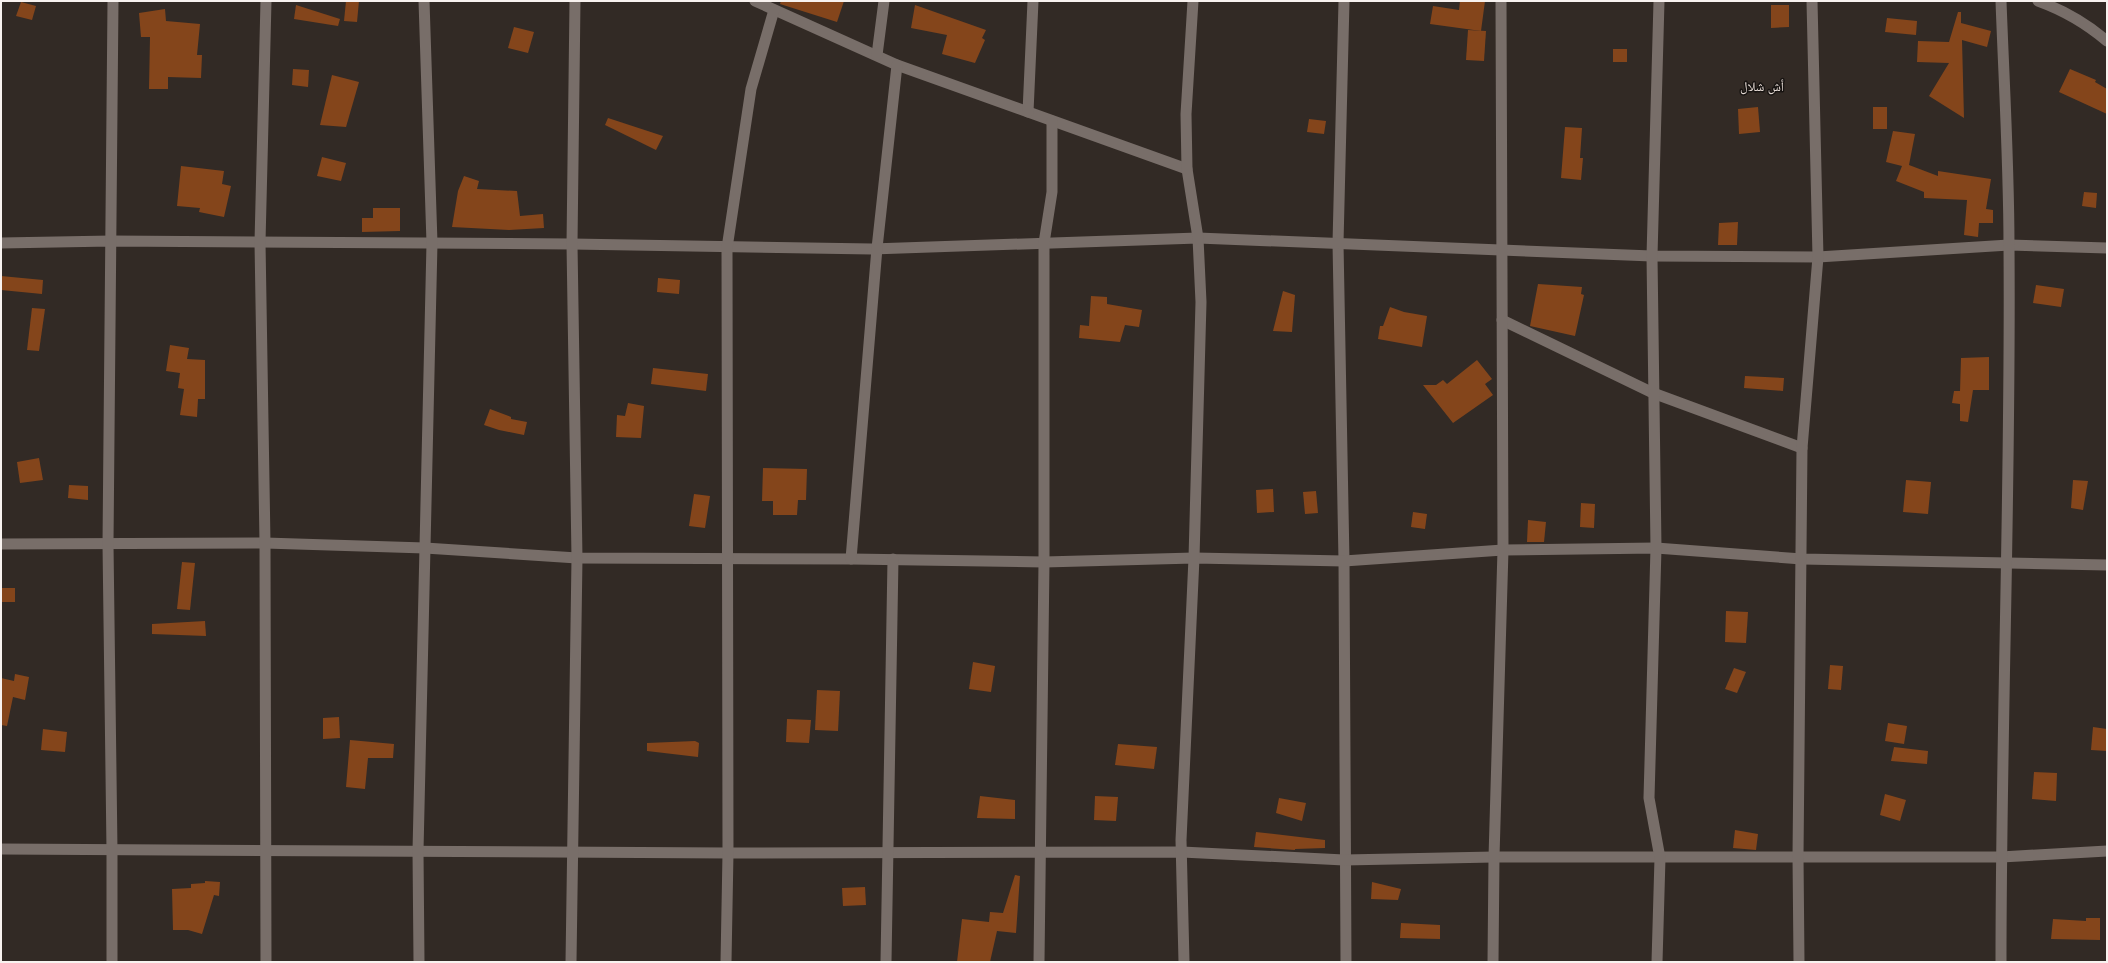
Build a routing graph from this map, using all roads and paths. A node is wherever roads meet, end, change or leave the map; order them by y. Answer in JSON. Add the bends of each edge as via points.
{"nodes":[{"id":1,"x":113,"y":1,"type":"edge"},
{"id":2,"x":266,"y":1,"type":"edge"},
{"id":3,"x":424,"y":1,"type":"edge"},
{"id":4,"x":575,"y":1,"type":"edge"},
{"id":5,"x":755,"y":1,"type":"edge"},
{"id":6,"x":884,"y":1,"type":"edge"},
{"id":7,"x":1033,"y":1,"type":"edge"},
{"id":8,"x":1193,"y":1,"type":"edge"},
{"id":9,"x":1344,"y":1,"type":"edge"},
{"id":10,"x":1501,"y":1,"type":"edge"},
{"id":11,"x":1659,"y":1,"type":"edge"},
{"id":12,"x":1812,"y":1,"type":"edge"},
{"id":13,"x":2001,"y":1,"type":"edge"},
{"id":14,"x":2038,"y":1,"type":"edge"},
{"id":15,"x":774,"y":10,"type":"junction"},
{"id":16,"x":2107,"y":41,"type":"edge"},
{"id":17,"x":877,"y":55,"type":"junction"},
{"id":18,"x":897,"y":65,"type":"junction"},
{"id":19,"x":1028,"y":112,"type":"junction"},
{"id":20,"x":1052,"y":121,"type":"junction"},
{"id":21,"x":1187,"y":169,"type":"junction"},
{"id":22,"x":1198,"y":238,"type":"junction"},
{"id":23,"x":110,"y":241,"type":"junction"},
{"id":24,"x":1,"y":242,"type":"edge"},
{"id":25,"x":260,"y":242,"type":"junction"},
{"id":26,"x":432,"y":243,"type":"junction"},
{"id":27,"x":1044,"y":243,"type":"junction"},
{"id":28,"x":1338,"y":243,"type":"junction"},
{"id":29,"x":572,"y":244,"type":"junction"},
{"id":30,"x":2009,"y":245,"type":"junction"},
{"id":31,"x":727,"y":248,"type":"junction"},
{"id":32,"x":877,"y":248,"type":"junction"},
{"id":33,"x":2107,"y":248,"type":"edge"},
{"id":34,"x":1501,"y":251,"type":"junction"},
{"id":35,"x":1652,"y":256,"type":"junction"},
{"id":36,"x":1818,"y":257,"type":"junction"},
{"id":37,"x":1502,"y":320,"type":"junction"},
{"id":38,"x":1653,"y":393,"type":"junction"},
{"id":39,"x":1802,"y":448,"type":"junction"},
{"id":40,"x":265,"y":543,"type":"junction"},
{"id":41,"x":1,"y":544,"type":"edge"},
{"id":42,"x":108,"y":544,"type":"junction"},
{"id":43,"x":425,"y":548,"type":"junction"},
{"id":44,"x":1656,"y":548,"type":"junction"},
{"id":45,"x":1503,"y":550,"type":"junction"},
{"id":46,"x":577,"y":558,"type":"junction"},
{"id":47,"x":1194,"y":558,"type":"junction"},
{"id":48,"x":727,"y":559,"type":"junction"},
{"id":49,"x":851,"y":559,"type":"junction"},
{"id":50,"x":893,"y":559,"type":"junction"},
{"id":51,"x":1802,"y":559,"type":"junction"},
{"id":52,"x":1344,"y":561,"type":"junction"},
{"id":53,"x":1044,"y":562,"type":"junction"},
{"id":54,"x":2007,"y":562,"type":"junction"},
{"id":55,"x":2107,"y":564,"type":"edge"},
{"id":56,"x":1,"y":849,"type":"edge"},
{"id":57,"x":112,"y":850,"type":"junction"},
{"id":58,"x":266,"y":851,"type":"junction"},
{"id":59,"x":418,"y":851,"type":"junction"},
{"id":60,"x":573,"y":851,"type":"junction"},
{"id":61,"x":2107,"y":851,"type":"edge"},
{"id":62,"x":888,"y":852,"type":"junction"},
{"id":63,"x":1040,"y":852,"type":"junction"},
{"id":64,"x":1182,"y":852,"type":"junction"},
{"id":65,"x":728,"y":853,"type":"junction"},
{"id":66,"x":1798,"y":856,"type":"junction"},
{"id":67,"x":2001,"y":857,"type":"junction"},
{"id":68,"x":1494,"y":858,"type":"junction"},
{"id":69,"x":1660,"y":858,"type":"junction"},
{"id":70,"x":1344,"y":860,"type":"junction"},
{"id":71,"x":112,"y":962,"type":"edge"},
{"id":72,"x":266,"y":962,"type":"edge"},
{"id":73,"x":419,"y":962,"type":"edge"},
{"id":74,"x":571,"y":962,"type":"edge"},
{"id":75,"x":726,"y":962,"type":"edge"},
{"id":76,"x":886,"y":962,"type":"edge"},
{"id":77,"x":1039,"y":962,"type":"edge"},
{"id":78,"x":1184,"y":962,"type":"edge"},
{"id":79,"x":1346,"y":962,"type":"edge"},
{"id":80,"x":1493,"y":962,"type":"edge"},
{"id":81,"x":1657,"y":962,"type":"edge"},
{"id":82,"x":1799,"y":962,"type":"edge"},
{"id":83,"x":2001,"y":962,"type":"edge"}],
"edges":[{"from":1,"to":23,"type":"street"},
{"from":2,"to":25,"type":"street"},
{"from":3,"to":26,"type":"street"},
{"from":4,"to":29,"type":"street"},
{"from":5,"to":15,"type":"street"},
{"from":6,"to":17,"type":"street"},
{"from":7,"to":19,"type":"street"},
{"from":8,"to":21,"type":"street","via":[[1186,114]]},
{"from":9,"to":28,"type":"street"},
{"from":10,"to":34,"type":"street"},
{"from":11,"to":35,"type":"street"},
{"from":12,"to":36,"type":"street"},
{"from":13,"to":30,"type":"street"},
{"from":14,"to":16,"type":"street","via":[[2054,7]]},
{"from":15,"to":17,"type":"street"},
{"from":15,"to":31,"type":"street","via":[[751,89]]},
{"from":17,"to":18,"type":"street"},
{"from":18,"to":19,"type":"street"},
{"from":18,"to":32,"type":"street"},
{"from":19,"to":20,"type":"street"},
{"from":20,"to":21,"type":"street"},
{"from":20,"to":27,"type":"street","via":[[1052,192]]},
{"from":21,"to":22,"type":"street"},
{"from":22,"to":27,"type":"street"},
{"from":22,"to":28,"type":"street"},
{"from":22,"to":47,"type":"street","via":[[1201,302]]},
{"from":23,"to":24,"type":"street"},
{"from":23,"to":25,"type":"street"},
{"from":23,"to":42,"type":"street"},
{"from":25,"to":26,"type":"street"},
{"from":25,"to":40,"type":"street"},
{"from":26,"to":29,"type":"street"},
{"from":26,"to":43,"type":"street"},
{"from":27,"to":32,"type":"street"},
{"from":27,"to":53,"type":"street"},
{"from":28,"to":34,"type":"street"},
{"from":28,"to":52,"type":"street"},
{"from":29,"to":31,"type":"street"},
{"from":29,"to":46,"type":"street"},
{"from":30,"to":33,"type":"street"},
{"from":30,"to":36,"type":"street"},
{"from":30,"to":54,"type":"street"},
{"from":31,"to":32,"type":"street"},
{"from":31,"to":48,"type":"street"},
{"from":32,"to":49,"type":"street"},
{"from":34,"to":35,"type":"street"},
{"from":34,"to":37,"type":"street"},
{"from":35,"to":36,"type":"street"},
{"from":35,"to":38,"type":"street"},
{"from":36,"to":39,"type":"street"},
{"from":37,"to":38,"type":"street"},
{"from":37,"to":45,"type":"street"},
{"from":38,"to":39,"type":"street"},
{"from":38,"to":44,"type":"street"},
{"from":39,"to":51,"type":"street"},
{"from":40,"to":42,"type":"street"},
{"from":40,"to":43,"type":"street"},
{"from":40,"to":58,"type":"street"},
{"from":41,"to":42,"type":"street"},
{"from":42,"to":57,"type":"street"},
{"from":43,"to":46,"type":"street"},
{"from":43,"to":59,"type":"street"},
{"from":44,"to":45,"type":"street"},
{"from":44,"to":51,"type":"street"},
{"from":44,"to":69,"type":"street","via":[[1649,798]]},
{"from":45,"to":52,"type":"street"},
{"from":45,"to":68,"type":"street"},
{"from":46,"to":48,"type":"street"},
{"from":46,"to":60,"type":"street"},
{"from":47,"to":52,"type":"street"},
{"from":47,"to":53,"type":"street"},
{"from":47,"to":64,"type":"street"},
{"from":48,"to":49,"type":"street"},
{"from":48,"to":65,"type":"street"},
{"from":49,"to":50,"type":"street"},
{"from":50,"to":53,"type":"street"},
{"from":50,"to":62,"type":"street"},
{"from":51,"to":54,"type":"street"},
{"from":51,"to":66,"type":"street"},
{"from":52,"to":70,"type":"street"},
{"from":53,"to":63,"type":"street"},
{"from":54,"to":55,"type":"street"},
{"from":54,"to":67,"type":"street"},
{"from":56,"to":57,"type":"street"},
{"from":57,"to":58,"type":"street"},
{"from":57,"to":71,"type":"street"},
{"from":58,"to":59,"type":"street"},
{"from":58,"to":72,"type":"street"},
{"from":59,"to":60,"type":"street"},
{"from":59,"to":73,"type":"street"},
{"from":60,"to":65,"type":"street"},
{"from":60,"to":74,"type":"street"},
{"from":61,"to":67,"type":"street"},
{"from":62,"to":63,"type":"street"},
{"from":62,"to":65,"type":"street"},
{"from":62,"to":76,"type":"street"},
{"from":63,"to":64,"type":"street"},
{"from":63,"to":77,"type":"street"},
{"from":64,"to":70,"type":"street"},
{"from":64,"to":78,"type":"street"},
{"from":65,"to":75,"type":"street"},
{"from":66,"to":67,"type":"street"},
{"from":66,"to":69,"type":"street"},
{"from":66,"to":82,"type":"street"},
{"from":67,"to":83,"type":"street"},
{"from":68,"to":69,"type":"street"},
{"from":68,"to":70,"type":"street"},
{"from":68,"to":80,"type":"street"},
{"from":69,"to":81,"type":"street"},
{"from":70,"to":79,"type":"street"}]}
